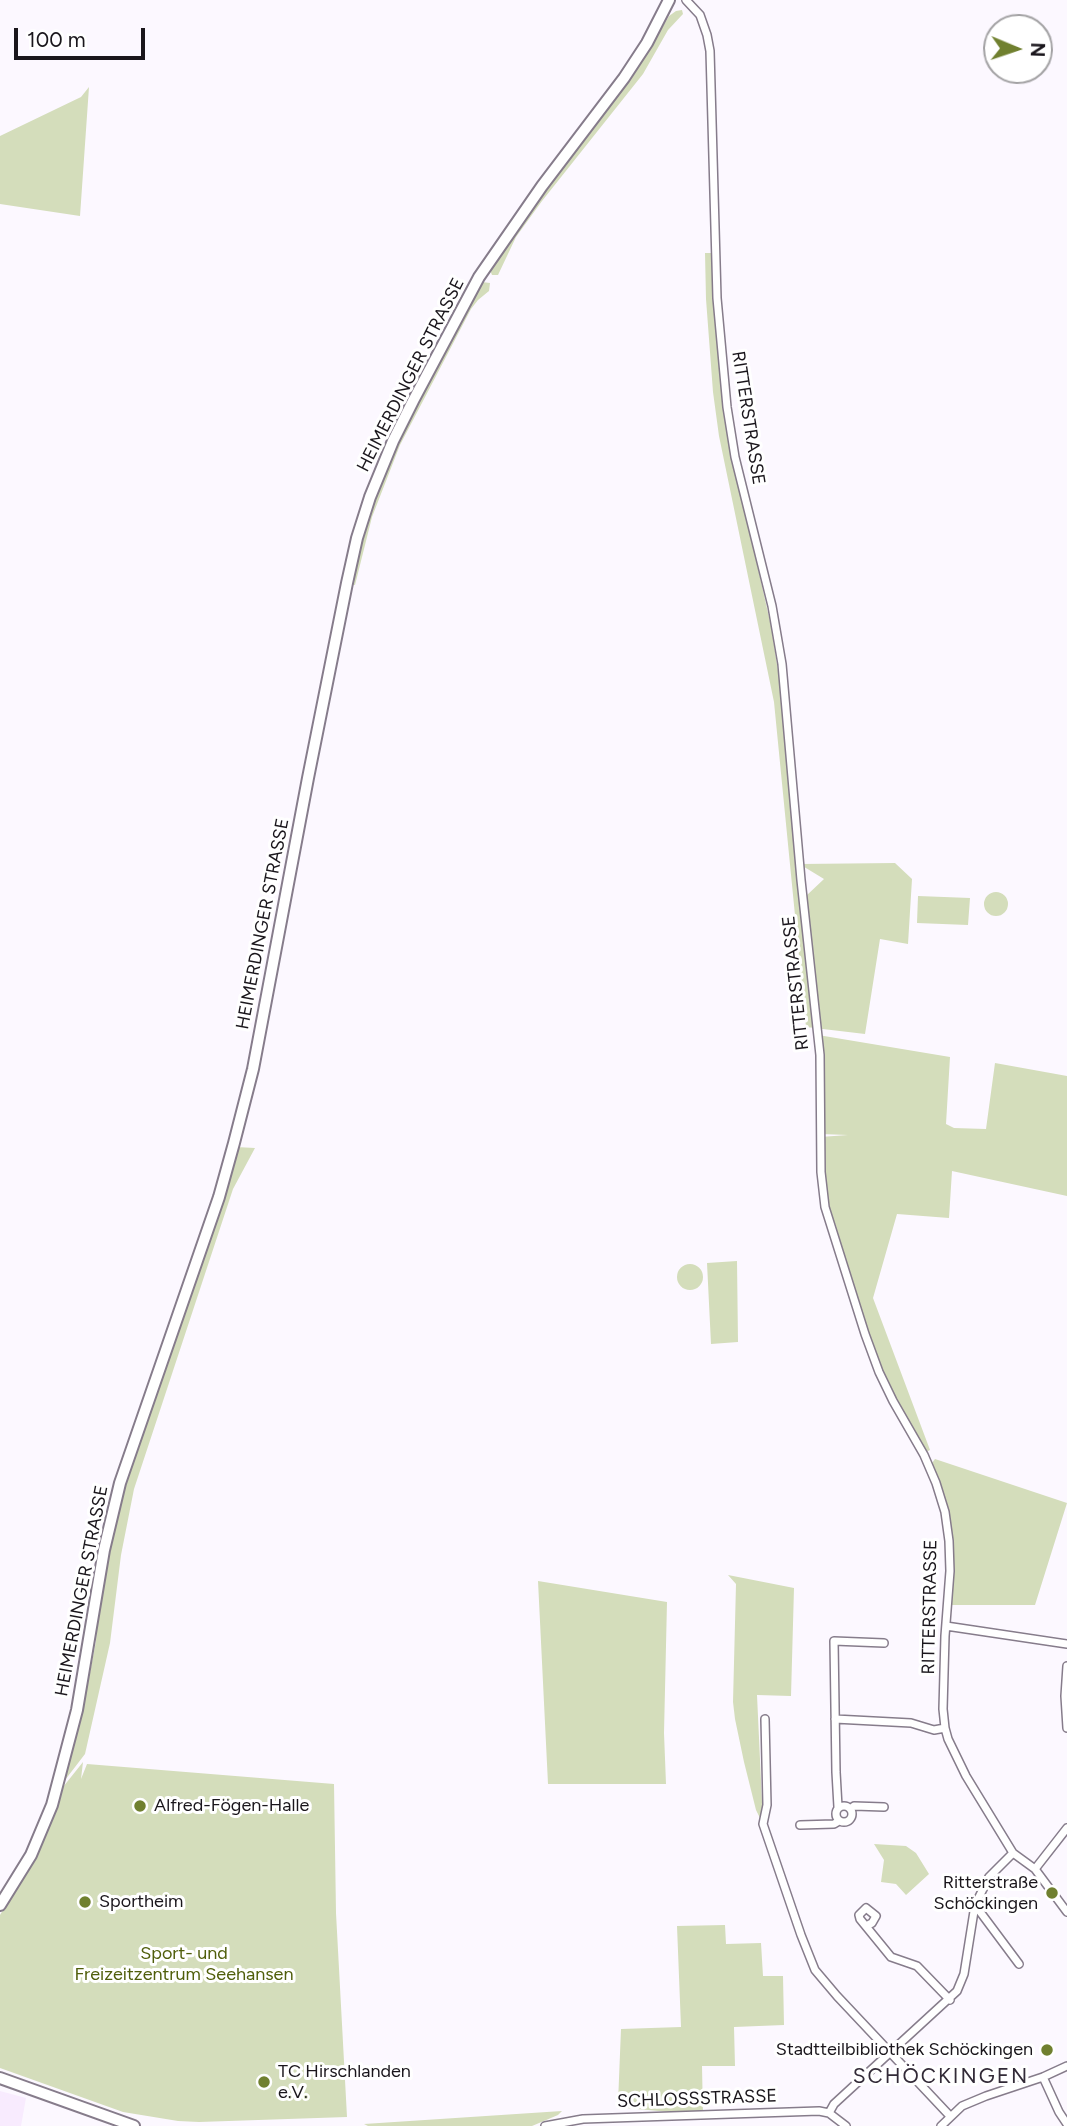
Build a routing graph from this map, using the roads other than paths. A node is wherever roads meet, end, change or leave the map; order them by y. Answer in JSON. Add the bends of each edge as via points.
{"nodes":[{"id":1,"x":669,"y":0,"type":"edge"},
{"id":2,"x":686,"y":0,"type":"edge"},
{"id":3,"x":946,"y":1626,"type":"junction"},
{"id":4,"x":884,"y":1643,"type":"dead end"},
{"id":5,"x":1067,"y":1644,"type":"edge"},
{"id":6,"x":1067,"y":1666,"type":"edge"},
{"id":7,"x":765,"y":1719,"type":"dead end"},
{"id":8,"x":835,"y":1719,"type":"junction"},
{"id":9,"x":945,"y":1728,"type":"junction"},
{"id":10,"x":1067,"y":1728,"type":"edge"},
{"id":11,"x":838,"y":1807,"type":"junction"},
{"id":12,"x":884,"y":1807,"type":"dead end"},
{"id":13,"x":850,"y":1809,"type":"junction"},
{"id":14,"x":839,"y":1821,"type":"junction"},
{"id":15,"x":800,"y":1825,"type":"dead end"},
{"id":16,"x":1067,"y":1828,"type":"edge"},
{"id":17,"x":1013,"y":1853,"type":"junction"},
{"id":18,"x":1035,"y":1869,"type":"junction"},
{"id":19,"x":0,"y":1905,"type":"edge"},
{"id":20,"x":975,"y":1905,"type":"junction"},
{"id":21,"x":1067,"y":1912,"type":"edge"},
{"id":22,"x":866,"y":1926,"type":"dead end"},
{"id":23,"x":1019,"y":1964,"type":"dead end"},
{"id":24,"x":950,"y":2000,"type":"junction"},
{"id":25,"x":891,"y":2054,"type":"junction"},
{"id":26,"x":1067,"y":2066,"type":"edge"},
{"id":27,"x":1043,"y":2077,"type":"junction"},
{"id":28,"x":0,"y":2078,"type":"edge"},
{"id":29,"x":829,"y":2113,"type":"junction"},
{"id":30,"x":950,"y":2116,"type":"junction"},
{"id":31,"x":1067,"y":2124,"type":"edge"},
{"id":32,"x":134,"y":2126,"type":"edge"},
{"id":33,"x":545,"y":2126,"type":"edge"},
{"id":34,"x":846,"y":2126,"type":"edge"},
{"id":35,"x":941,"y":2126,"type":"edge"}],
"edges":[{"from":1,"to":19,"type":"main road","name":"HEIMERDINGER STRASSE","via":[[624,78],[480,277],[418,390],[370,497],[347,583],[253,1069],[237,1130],[216,1206],[120,1483],[104,1550],[78,1710],[52,1805],[31,1855]]},
{"from":2,"to":3,"type":"street","name":"RITTERSTRASSE","via":[[700,15],[710,51],[716,271],[734,457],[772,606],[786,702],[820,1055],[823,1197],[876,1363],[924,1455],[945,1512],[950,1571]]},
{"from":3,"to":5,"type":"street"},
{"from":3,"to":9,"type":"street","name":"RITTERSTRASSE"},
{"from":4,"to":8,"type":"street","via":[[834,1641]]},
{"from":6,"to":10,"type":"street"},
{"from":7,"to":25,"type":"street","via":[[764,1824],[801,1936],[815,1970]]},
{"from":8,"to":9,"type":"street"},
{"from":8,"to":11,"type":"street"},
{"from":9,"to":17,"type":"street","name":"RITTERSTRASSE","via":[[966,1776]]},
{"from":11,"to":13,"type":"street"},
{"from":11,"to":14,"type":"street"},
{"from":12,"to":13,"type":"street"},
{"from":13,"to":14,"type":"street","via":[[848,1821]]},
{"from":14,"to":15,"type":"street"},
{"from":16,"to":18,"type":"street"},
{"from":17,"to":18,"type":"street","name":"RITTERSTRASSE"},
{"from":17,"to":20,"type":"street","via":[[989,1877]]},
{"from":18,"to":21,"type":"street","name":"RITTERSTRASSE"},
{"from":20,"to":23,"type":"street"},
{"from":20,"to":24,"type":"street","via":[[964,1974]]},
{"from":22,"to":24,"type":"street","via":[[891,1957],[917,1966]]},
{"from":24,"to":25,"type":"street"},
{"from":25,"to":29,"type":"street"},
{"from":25,"to":30,"type":"street"},
{"from":26,"to":27,"type":"street"},
{"from":27,"to":30,"type":"street","via":[[962,2106]]},
{"from":27,"to":31,"type":"street"},
{"from":28,"to":32,"type":"main road"},
{"from":29,"to":33,"type":"street","name":"SCHLOSSSTRASSE","via":[[629,2117]]},
{"from":29,"to":34,"type":"street"},
{"from":30,"to":35,"type":"street"}]}
